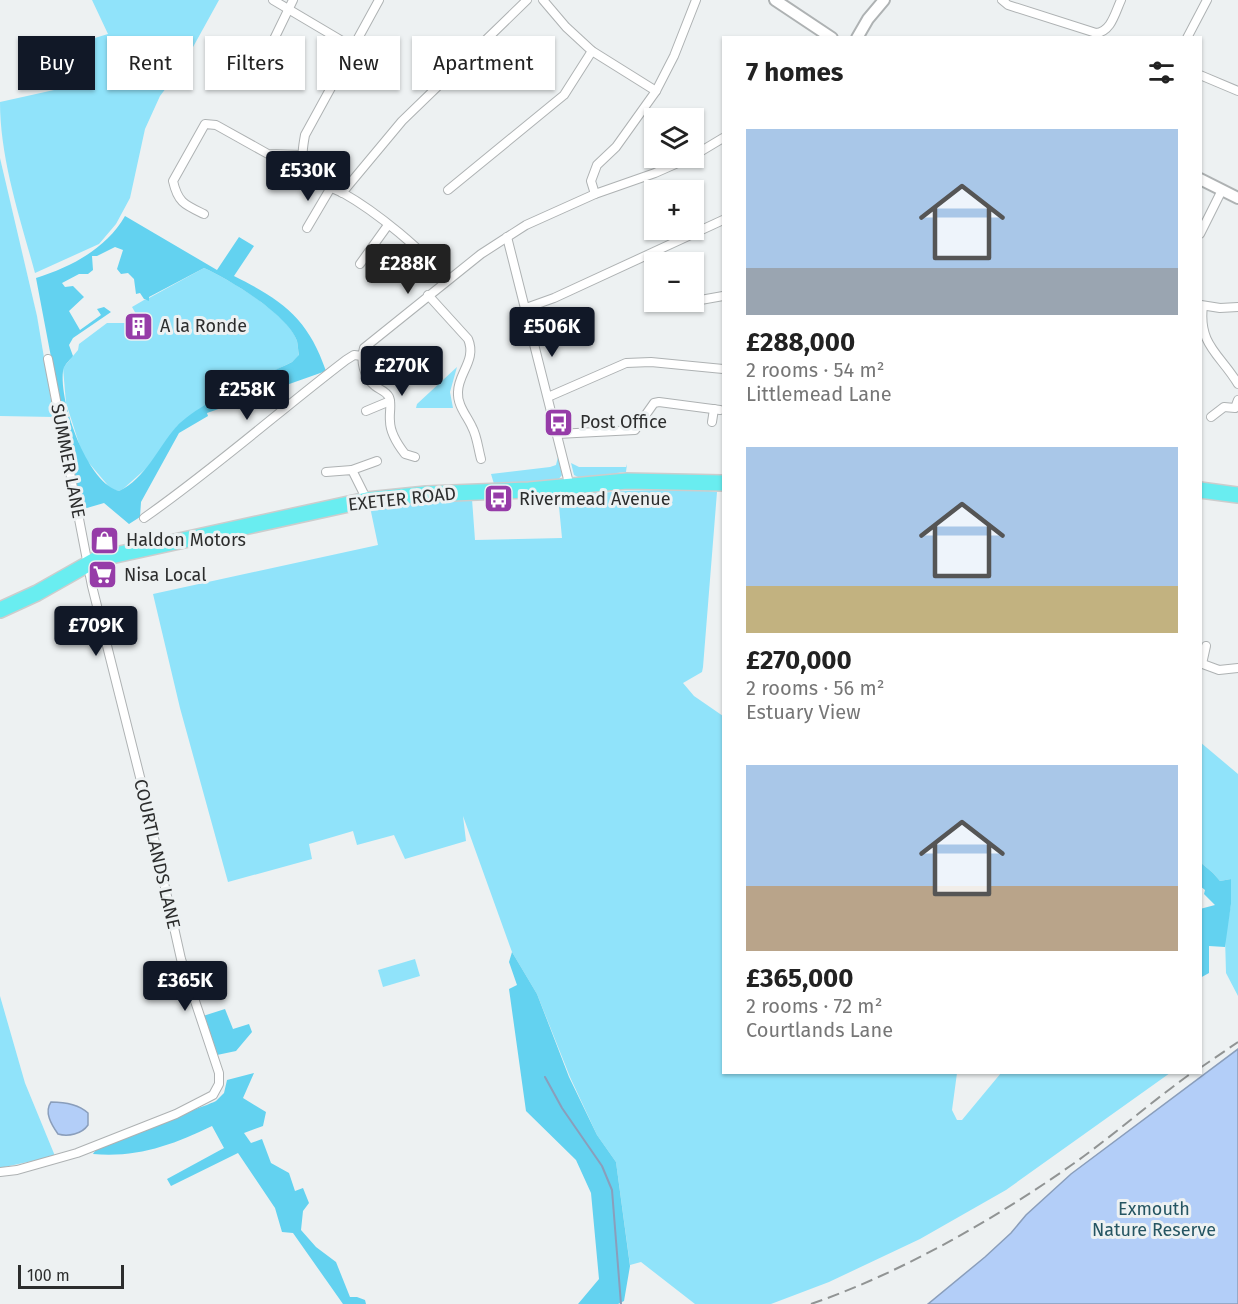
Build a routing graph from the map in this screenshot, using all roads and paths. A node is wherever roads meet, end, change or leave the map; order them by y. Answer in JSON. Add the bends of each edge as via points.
{"nodes":[{"id":1,"x":273,"y":0,"type":"edge"},
{"id":2,"x":379,"y":0,"type":"edge"},
{"id":3,"x":527,"y":0,"type":"edge"},
{"id":4,"x":543,"y":0,"type":"edge"},
{"id":5,"x":696,"y":0,"type":"edge"},
{"id":6,"x":775,"y":0,"type":"edge"},
{"id":7,"x":884,"y":0,"type":"edge"},
{"id":8,"x":1002,"y":0,"type":"edge"},
{"id":9,"x":1121,"y":0,"type":"edge"},
{"id":10,"x":1207,"y":0,"type":"edge"},
{"id":11,"x":291,"y":4,"type":"edge"},
{"id":12,"x":276,"y":36,"type":"edge"},
{"id":13,"x":337,"y":36,"type":"edge"},
{"id":14,"x":360,"y":36,"type":"edge"},
{"id":15,"x":829,"y":36,"type":"edge"},
{"id":16,"x":858,"y":36,"type":"edge"},
{"id":17,"x":1188,"y":36,"type":"edge"},
{"id":18,"x":592,"y":51,"type":"junction"},
{"id":19,"x":1202,"y":76,"type":"edge"},
{"id":20,"x":330,"y":90,"type":"edge"},
{"id":21,"x":656,"y":91,"type":"junction"},
{"id":22,"x":1238,"y":91,"type":"edge"},
{"id":23,"x":722,"y":139,"type":"edge"},
{"id":24,"x":704,"y":149,"type":"edge"},
{"id":25,"x":302,"y":155,"type":"junction"},
{"id":26,"x":666,"y":168,"type":"edge"},
{"id":27,"x":1202,"y":180,"type":"edge"},
{"id":28,"x":330,"y":189,"type":"junction"},
{"id":29,"x":447,"y":190,"type":"dead end"},
{"id":30,"x":1222,"y":190,"type":"junction"},
{"id":31,"x":342,"y":193,"type":"junction"},
{"id":32,"x":595,"y":194,"type":"junction"},
{"id":33,"x":1238,"y":198,"type":"edge"},
{"id":34,"x":204,"y":214,"type":"dead end"},
{"id":35,"x":722,"y":220,"type":"edge"},
{"id":36,"x":388,"y":225,"type":"junction"},
{"id":37,"x":307,"y":228,"type":"dead end"},
{"id":38,"x":1202,"y":230,"type":"edge"},
{"id":39,"x":507,"y":237,"type":"junction"},
{"id":40,"x":360,"y":264,"type":"dead end"},
{"id":41,"x":446,"y":280,"type":"junction"},
{"id":42,"x":428,"y":295,"type":"junction"},
{"id":43,"x":722,"y":296,"type":"edge"},
{"id":44,"x":704,"y":299,"type":"edge"},
{"id":45,"x":1202,"y":305,"type":"edge"},
{"id":46,"x":1238,"y":307,"type":"edge"},
{"id":47,"x":526,"y":309,"type":"junction"},
{"id":48,"x":362,"y":356,"type":"junction"},
{"id":49,"x":48,"y":359,"type":"dead end"},
{"id":50,"x":722,"y":369,"type":"edge"},
{"id":51,"x":1238,"y":384,"type":"edge"},
{"id":52,"x":548,"y":397,"type":"junction"},
{"id":53,"x":1238,"y":400,"type":"edge"},
{"id":54,"x":390,"y":401,"type":"junction"},
{"id":55,"x":366,"y":411,"type":"dead end"},
{"id":56,"x":1211,"y":417,"type":"dead end"},
{"id":57,"x":712,"y":422,"type":"dead end"},
{"id":58,"x":557,"y":434,"type":"junction"},
{"id":59,"x":415,"y":457,"type":"dead end"},
{"id":60,"x":481,"y":459,"type":"dead end"},
{"id":61,"x":377,"y":461,"type":"dead end"},
{"id":62,"x":352,"y":470,"type":"junction"},
{"id":63,"x":326,"y":472,"type":"dead end"},
{"id":64,"x":722,"y":483,"type":"edge"},
{"id":65,"x":570,"y":487,"type":"junction"},
{"id":66,"x":1202,"y":490,"type":"edge"},
{"id":67,"x":1238,"y":495,"type":"edge"},
{"id":68,"x":367,"y":500,"type":"junction"},
{"id":69,"x":144,"y":518,"type":"dead end"},
{"id":70,"x":87,"y":564,"type":"junction"},
{"id":71,"x":0,"y":610,"type":"edge"},
{"id":72,"x":1206,"y":646,"type":"dead end"},
{"id":73,"x":1202,"y":660,"type":"edge"},
{"id":74,"x":1202,"y":664,"type":"edge"},
{"id":75,"x":1238,"y":668,"type":"edge"},
{"id":76,"x":0,"y":1172,"type":"edge"}],
"edges":[{"from":1,"to":11,"type":"street"},
{"from":2,"to":14,"type":"street"},
{"from":3,"to":31,"type":"street","via":[[402,121]]},
{"from":4,"to":18,"type":"street"},
{"from":5,"to":21,"type":"street"},
{"from":6,"to":15,"type":"street"},
{"from":7,"to":16,"type":"street"},
{"from":8,"to":9,"type":"street","via":[[1096,33],[1108,29]]},
{"from":10,"to":17,"type":"street"},
{"from":11,"to":12,"type":"street"},
{"from":11,"to":13,"type":"street"},
{"from":18,"to":21,"type":"street"},
{"from":18,"to":29,"type":"street","via":[[564,95]]},
{"from":19,"to":22,"type":"street"},
{"from":20,"to":25,"type":"street","via":[[305,135]]},
{"from":21,"to":32,"type":"street","via":[[616,147],[597,165],[591,181]]},
{"from":23,"to":24,"type":"street"},
{"from":25,"to":28,"type":"street","via":[[306,169]]},
{"from":25,"to":34,"type":"street","via":[[268,154],[216,125],[205,124],[173,181],[177,196]]},
{"from":26,"to":32,"type":"street"},
{"from":27,"to":30,"type":"street"},
{"from":28,"to":31,"type":"street"},
{"from":28,"to":37,"type":"street"},
{"from":30,"to":33,"type":"street"},
{"from":30,"to":38,"type":"street"},
{"from":31,"to":36,"type":"street"},
{"from":32,"to":39,"type":"street","via":[[548,213]]},
{"from":35,"to":47,"type":"street"},
{"from":36,"to":40,"type":"street"},
{"from":36,"to":41,"type":"street"},
{"from":39,"to":41,"type":"street"},
{"from":39,"to":47,"type":"street"},
{"from":41,"to":42,"type":"street"},
{"from":42,"to":48,"type":"street","via":[[369,343]]},
{"from":42,"to":60,"type":"street","via":[[471,346],[472,354],[457,390]]},
{"from":43,"to":44,"type":"street"},
{"from":45,"to":46,"type":"street"},
{"from":45,"to":51,"type":"street","via":[[1207,341]]},
{"from":47,"to":52,"type":"street"},
{"from":48,"to":54,"type":"street","via":[[371,382]]},
{"from":48,"to":69,"type":"street","via":[[346,360]]},
{"from":49,"to":70,"type":"street","name":"SUMMER LANE"},
{"from":50,"to":52,"type":"street","via":[[626,363]]},
{"from":52,"to":58,"type":"street"},
{"from":53,"to":56,"type":"street","via":[[1235,408],[1224,407]]},
{"from":54,"to":55,"type":"street"},
{"from":54,"to":59,"type":"street","via":[[393,435],[405,454]]},
{"from":57,"to":58,"type":"street","via":[[717,410],[659,402],[654,403],[635,430]]},
{"from":58,"to":65,"type":"street"},
{"from":61,"to":62,"type":"street"},
{"from":62,"to":63,"type":"street"},
{"from":62,"to":68,"type":"street"},
{"from":64,"to":65,"type":"highway","name":"EXETER ROAD","via":[[653,480]]},
{"from":65,"to":68,"type":"highway","name":"EXETER ROAD"},
{"from":66,"to":67,"type":"highway"},
{"from":68,"to":70,"type":"highway","name":"EXETER ROAD"},
{"from":70,"to":71,"type":"highway","name":"EXETER ROAD"},
{"from":70,"to":76,"type":"street","name":"COURTLANDS LANE","via":[[181,958],[219,1073],[219,1084],[213,1095],[176,1114],[80,1155]]},
{"from":72,"to":73,"type":"street"},
{"from":74,"to":75,"type":"street","via":[[1219,670]]}]}
